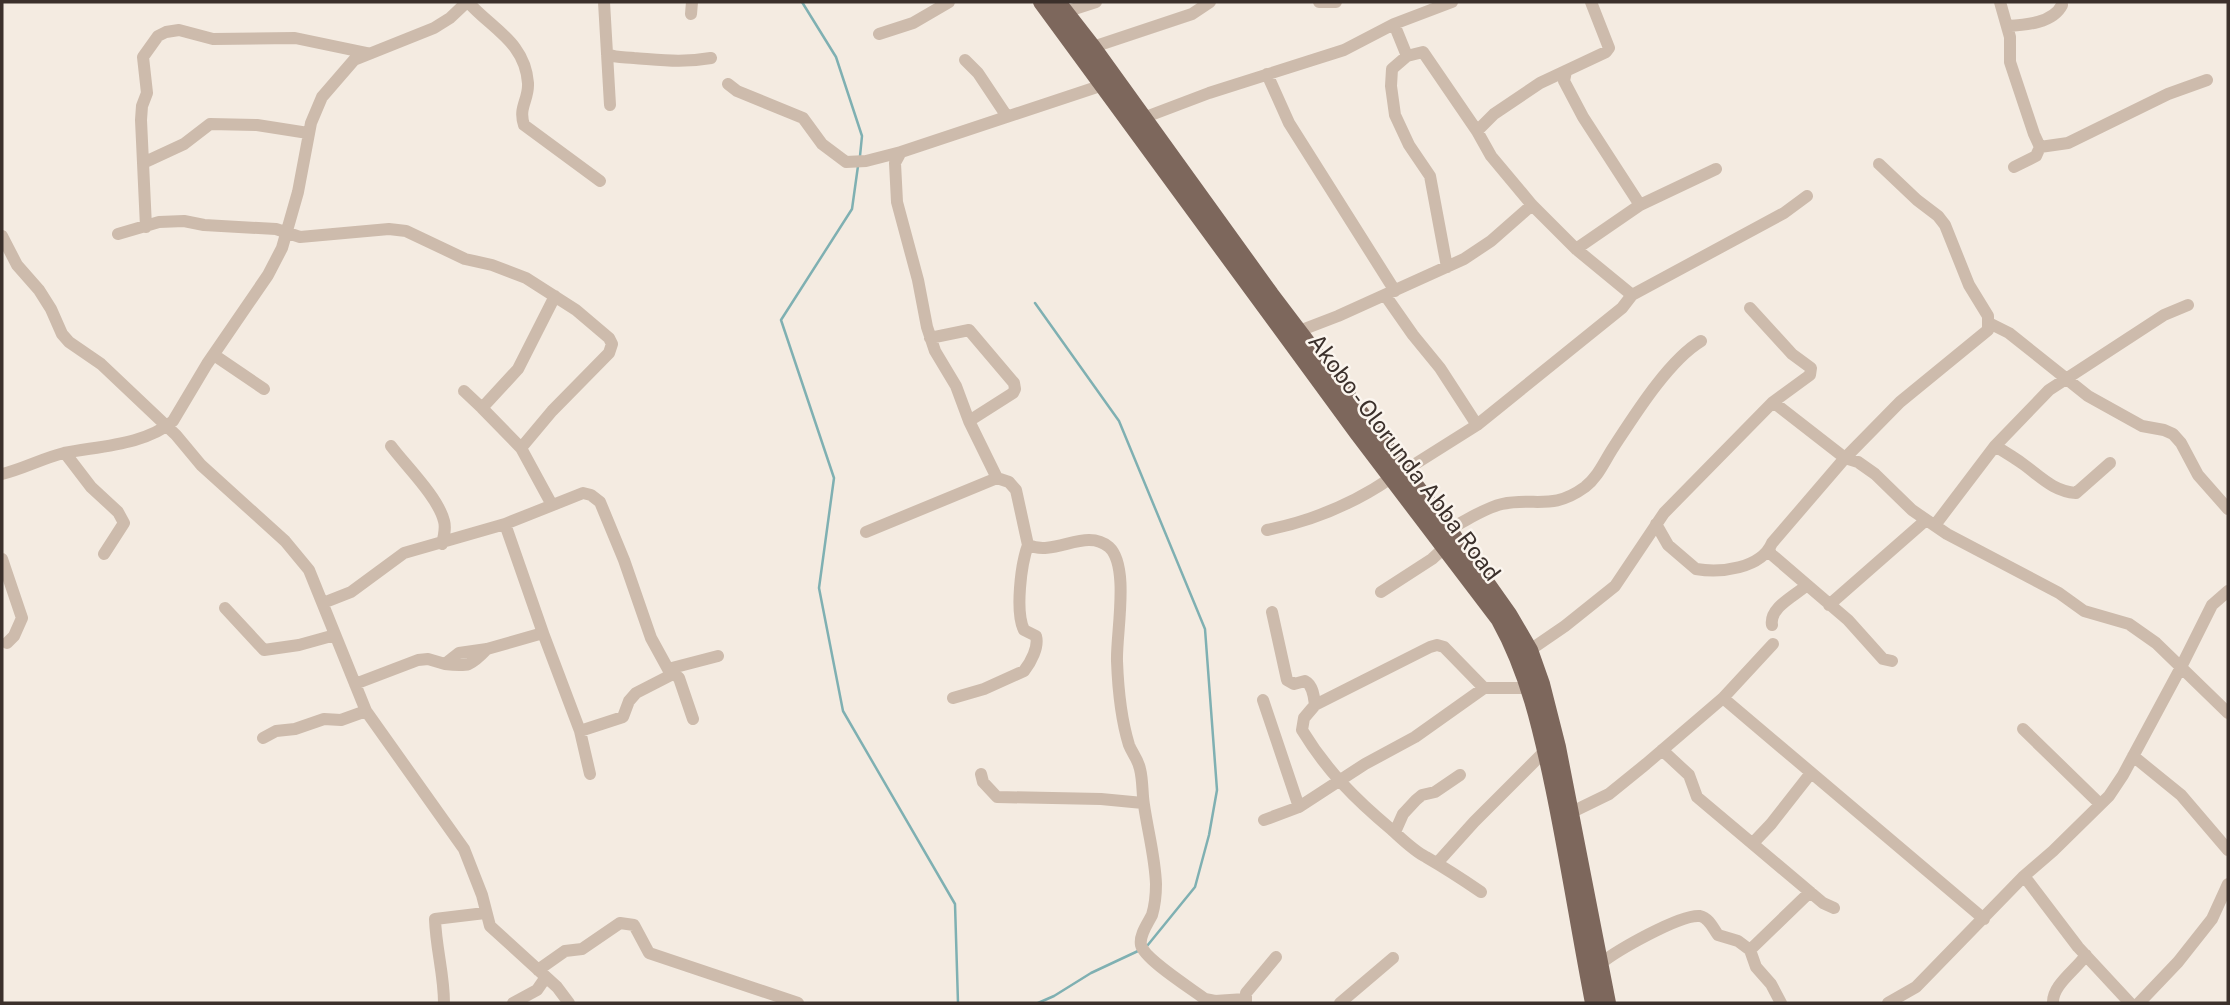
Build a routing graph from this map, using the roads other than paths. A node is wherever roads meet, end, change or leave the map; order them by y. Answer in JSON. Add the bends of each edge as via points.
{"nodes":[{"id":1,"x":468,"y":2,"type":"edge"},
{"id":2,"x":604,"y":2,"type":"edge"},
{"id":3,"x":949,"y":2,"type":"edge"},
{"id":4,"x":1041,"y":2,"type":"edge"},
{"id":5,"x":1096,"y":2,"type":"edge"},
{"id":6,"x":1210,"y":2,"type":"edge"},
{"id":7,"x":1319,"y":2,"type":"edge"},
{"id":8,"x":1336,"y":2,"type":"edge"},
{"id":9,"x":1452,"y":2,"type":"edge"},
{"id":10,"x":1594,"y":2,"type":"edge"},
{"id":11,"x":2000,"y":2,"type":"edge"},
{"id":12,"x":2062,"y":5,"type":"dead end"},
{"id":13,"x":1062,"y":7,"type":"edge"},
{"id":14,"x":1394,"y":23,"type":"junction"},
{"id":15,"x":2007,"y":26,"type":"junction"},
{"id":16,"x":879,"y":34,"type":"dead end"},
{"id":17,"x":1093,"y":47,"type":"junction"},
{"id":18,"x":367,"y":54,"type":"junction"},
{"id":19,"x":607,"y":54,"type":"junction"},
{"id":20,"x":1407,"y":56,"type":"junction"},
{"id":21,"x":711,"y":58,"type":"dead end"},
{"id":22,"x":965,"y":60,"type":"dead end"},
{"id":23,"x":1267,"y":74,"type":"junction"},
{"id":24,"x":1561,"y":76,"type":"junction"},
{"id":25,"x":2207,"y":80,"type":"dead end"},
{"id":26,"x":728,"y":84,"type":"dead end"},
{"id":27,"x":1103,"y":85,"type":"junction"},
{"id":28,"x":610,"y":105,"type":"dead end"},
{"id":29,"x":1006,"y":116,"type":"junction"},
{"id":30,"x":1143,"y":118,"type":"junction"},
{"id":31,"x":1478,"y":131,"type":"junction"},
{"id":32,"x":308,"y":132,"type":"junction"},
{"id":33,"x":2040,"y":147,"type":"junction"},
{"id":34,"x":901,"y":152,"type":"junction"},
{"id":35,"x":143,"y":163,"type":"junction"},
{"id":36,"x":1880,"y":164,"type":"dead end"},
{"id":37,"x":2014,"y":167,"type":"dead end"},
{"id":38,"x":1716,"y":169,"type":"dead end"},
{"id":39,"x":600,"y":181,"type":"dead end"},
{"id":40,"x":1807,"y":196,"type":"dead end"},
{"id":41,"x":1532,"y":205,"type":"junction"},
{"id":42,"x":1640,"y":205,"type":"junction"},
{"id":43,"x":146,"y":227,"type":"junction"},
{"id":44,"x":287,"y":232,"type":"junction"},
{"id":45,"x":118,"y":234,"type":"dead end"},
{"id":46,"x":2,"y":236,"type":"edge"},
{"id":47,"x":1576,"y":248,"type":"junction"},
{"id":48,"x":1447,"y":267,"type":"junction"},
{"id":49,"x":1390,"y":293,"type":"junction"},
{"id":50,"x":1632,"y":295,"type":"junction"},
{"id":51,"x":555,"y":296,"type":"junction"},
{"id":52,"x":2189,"y":305,"type":"dead end"},
{"id":53,"x":1749,"y":307,"type":"dead end"},
{"id":54,"x":1989,"y":323,"type":"junction"},
{"id":55,"x":1299,"y":331,"type":"junction"},
{"id":56,"x":930,"y":338,"type":"junction"},
{"id":57,"x":1701,"y":341,"type":"dead end"},
{"id":58,"x":214,"y":355,"type":"junction"},
{"id":59,"x":2065,"y":379,"type":"junction"},
{"id":60,"x":264,"y":389,"type":"dead end"},
{"id":61,"x":464,"y":391,"type":"dead end"},
{"id":62,"x":1773,"y":402,"type":"junction"},
{"id":63,"x":482,"y":408,"type":"junction"},
{"id":64,"x":968,"y":421,"type":"junction"},
{"id":65,"x":1478,"y":425,"type":"junction"},
{"id":66,"x":166,"y":427,"type":"junction"},
{"id":67,"x":391,"y":446,"type":"dead end"},
{"id":68,"x":1995,"y":446,"type":"junction"},
{"id":69,"x":521,"y":448,"type":"junction"},
{"id":70,"x":65,"y":453,"type":"junction"},
{"id":71,"x":1845,"y":458,"type":"junction"},
{"id":72,"x":2110,"y":463,"type":"dead end"},
{"id":73,"x":2,"y":474,"type":"edge"},
{"id":74,"x":1398,"y":475,"type":"junction"},
{"id":75,"x":997,"y":478,"type":"junction"},
{"id":76,"x":552,"y":505,"type":"junction"},
{"id":77,"x":2228,"y":509,"type":"edge"},
{"id":78,"x":1931,"y":523,"type":"junction"},
{"id":79,"x":505,"y":524,"type":"junction"},
{"id":80,"x":1656,"y":524,"type":"junction"},
{"id":81,"x":1449,"y":529,"type":"junction"},
{"id":82,"x":1267,"y":530,"type":"dead end"},
{"id":83,"x":866,"y":532,"type":"dead end"},
{"id":84,"x":442,"y":544,"type":"junction"},
{"id":85,"x":1028,"y":545,"type":"junction"},
{"id":86,"x":1444,"y":548,"type":"junction"},
{"id":87,"x":1769,"y":549,"type":"junction"},
{"id":88,"x":104,"y":554,"type":"dead end"},
{"id":89,"x":2,"y":559,"type":"edge"},
{"id":90,"x":1465,"y":564,"type":"junction"},
{"id":91,"x":1806,"y":586,"type":"junction"},
{"id":92,"x":2228,"y":591,"type":"edge"},
{"id":93,"x":1381,"y":592,"type":"dead end"},
{"id":94,"x":323,"y":603,"type":"junction"},
{"id":95,"x":1829,"y":605,"type":"junction"},
{"id":96,"x":225,"y":608,"type":"dead end"},
{"id":97,"x":1272,"y":612,"type":"dead end"},
{"id":98,"x":1772,"y":625,"type":"dead end"},
{"id":99,"x":543,"y":633,"type":"junction"},
{"id":100,"x":335,"y":635,"type":"junction"},
{"id":101,"x":7,"y":643,"type":"dead end"},
{"id":102,"x":1773,"y":643,"type":"dead end"},
{"id":103,"x":1530,"y":650,"type":"junction"},
{"id":104,"x":718,"y":656,"type":"dead end"},
{"id":105,"x":1892,"y":661,"type":"dead end"},
{"id":106,"x":2180,"y":668,"type":"junction"},
{"id":107,"x":672,"y":671,"type":"junction"},
{"id":108,"x":355,"y":684,"type":"junction"},
{"id":109,"x":1484,"y":688,"type":"junction"},
{"id":110,"x":1528,"y":688,"type":"junction"},
{"id":111,"x":953,"y":698,"type":"dead end"},
{"id":112,"x":1723,"y":698,"type":"junction"},
{"id":113,"x":1263,"y":700,"type":"dead end"},
{"id":114,"x":1315,"y":705,"type":"junction"},
{"id":115,"x":366,"y":711,"type":"junction"},
{"id":116,"x":2228,"y":713,"type":"edge"},
{"id":117,"x":693,"y":719,"type":"dead end"},
{"id":118,"x":2023,"y":729,"type":"dead end"},
{"id":119,"x":580,"y":731,"type":"junction"},
{"id":120,"x":263,"y":738,"type":"dead end"},
{"id":121,"x":1546,"y":750,"type":"junction"},
{"id":122,"x":1662,"y":750,"type":"junction"},
{"id":123,"x":2133,"y":756,"type":"junction"},
{"id":124,"x":1811,"y":773,"type":"junction"},
{"id":125,"x":590,"y":774,"type":"dead end"},
{"id":126,"x":981,"y":774,"type":"dead end"},
{"id":127,"x":1460,"y":775,"type":"dead end"},
{"id":128,"x":1338,"y":782,"type":"junction"},
{"id":129,"x":1143,"y":803,"type":"junction"},
{"id":130,"x":2099,"y":804,"type":"junction"},
{"id":131,"x":1299,"y":807,"type":"junction"},
{"id":132,"x":1570,"y":813,"type":"junction"},
{"id":133,"x":1264,"y":820,"type":"dead end"},
{"id":134,"x":1395,"y":832,"type":"junction"},
{"id":135,"x":1753,"y":843,"type":"junction"},
{"id":136,"x":2228,"y":850,"type":"edge"},
{"id":137,"x":1438,"y":862,"type":"junction"},
{"id":138,"x":2024,"y":876,"type":"junction"},
{"id":139,"x":2228,"y":884,"type":"edge"},
{"id":140,"x":1481,"y":892,"type":"dead end"},
{"id":141,"x":1810,"y":892,"type":"junction"},
{"id":142,"x":1834,"y":908,"type":"dead end"},
{"id":143,"x":485,"y":913,"type":"junction"},
{"id":144,"x":1984,"y":919,"type":"junction"},
{"id":145,"x":1750,"y":950,"type":"junction"},
{"id":146,"x":2086,"y":955,"type":"junction"},
{"id":147,"x":1276,"y":957,"type":"dead end"},
{"id":148,"x":1393,"y":958,"type":"dead end"},
{"id":149,"x":1600,"y":964,"type":"junction"},
{"id":150,"x":542,"y":973,"type":"junction"},
{"id":151,"x":1245,"y":1001,"type":"edge"},
{"id":152,"x":2050,"y":1001,"type":"edge"},
{"id":153,"x":444,"y":1003,"type":"edge"},
{"id":154,"x":513,"y":1003,"type":"edge"},
{"id":155,"x":569,"y":1003,"type":"edge"},
{"id":156,"x":798,"y":1003,"type":"edge"},
{"id":157,"x":1340,"y":1003,"type":"edge"},
{"id":158,"x":1593,"y":1003,"type":"edge"},
{"id":159,"x":1608,"y":1003,"type":"edge"},
{"id":160,"x":1781,"y":1003,"type":"edge"},
{"id":161,"x":1888,"y":1003,"type":"edge"},
{"id":162,"x":2130,"y":1003,"type":"edge"},
{"id":163,"x":2139,"y":1003,"type":"edge"}],
"edges":[{"from":1,"to":18,"type":"street","via":[[434,28]]},
{"from":1,"to":39,"type":"street","via":[[517,47],[527,76],[520,113],[524,125]]},
{"from":2,"to":19,"type":"street"},
{"from":3,"to":16,"type":"street","via":[[913,23]]},
{"from":4,"to":27,"type":"main road","name":"Akobo - Olorunda Abba Road"},
{"from":5,"to":13,"type":"street"},
{"from":6,"to":17,"type":"street","via":[[1192,14]]},
{"from":7,"to":8,"type":"street"},
{"from":9,"to":14,"type":"street"},
{"from":10,"to":24,"type":"street","via":[[1609,48]]},
{"from":11,"to":15,"type":"street"},
{"from":12,"to":15,"type":"street","via":[[2042,20]]},
{"from":13,"to":17,"type":"main road","name":"Akobo - Olorunda Abba Road"},
{"from":14,"to":20,"type":"street"},
{"from":14,"to":23,"type":"street","via":[[1343,50]]},
{"from":15,"to":33,"type":"street","via":[[2010,62]]},
{"from":17,"to":30,"type":"main road","name":"Akobo - Olorunda Abba Road"},
{"from":18,"to":32,"type":"street","via":[[354,60],[322,97]]},
{"from":18,"to":35,"type":"street","via":[[295,38],[213,39],[179,30],[166,32],[143,57],[148,93],[142,106]]},
{"from":19,"to":21,"type":"street","via":[[664,62]]},
{"from":19,"to":28,"type":"street"},
{"from":20,"to":31,"type":"street","via":[[1423,52]]},
{"from":20,"to":48,"type":"street","via":[[1392,69],[1395,115],[1430,176]]},
{"from":22,"to":29,"type":"street"},
{"from":23,"to":30,"type":"street"},
{"from":23,"to":49,"type":"street","via":[[1289,123]]},
{"from":24,"to":31,"type":"street","via":[[1540,83],[1494,114]]},
{"from":24,"to":42,"type":"street"},
{"from":25,"to":33,"type":"street","via":[[2168,94],[2068,144]]},
{"from":26,"to":34,"type":"street","via":[[803,118],[822,144],[846,162]]},
{"from":27,"to":29,"type":"street"},
{"from":27,"to":74,"type":"main road","name":"Akobo - Olorunda Abba Road"},
{"from":29,"to":34,"type":"street"},
{"from":30,"to":55,"type":"main road","name":"Akobo - Olorunda Abba Road"},
{"from":31,"to":41,"type":"street","via":[[1491,156]]},
{"from":32,"to":35,"type":"street","via":[[210,124],[184,144]]},
{"from":32,"to":44,"type":"street"},
{"from":33,"to":37,"type":"street","via":[[2036,156]]},
{"from":34,"to":56,"type":"street","via":[[895,163],[897,201]]},
{"from":35,"to":43,"type":"street"},
{"from":36,"to":54,"type":"street","via":[[1945,225]]},
{"from":38,"to":42,"type":"street"},
{"from":40,"to":50,"type":"street","via":[[1784,214]]},
{"from":41,"to":47,"type":"street"},
{"from":41,"to":48,"type":"street","via":[[1491,241]]},
{"from":42,"to":47,"type":"street"},
{"from":43,"to":44,"type":"street","via":[[184,221]]},
{"from":43,"to":45,"type":"street"},
{"from":44,"to":51,"type":"street","via":[[300,237],[407,231],[465,259],[509,270]]},
{"from":44,"to":58,"type":"street","via":[[268,275]]},
{"from":46,"to":66,"type":"street","via":[[17,265],[51,309],[62,334],[101,364]]},
{"from":47,"to":50,"type":"street"},
{"from":48,"to":49,"type":"street"},
{"from":49,"to":55,"type":"street"},
{"from":49,"to":65,"type":"street","via":[[1413,335]]},
{"from":50,"to":65,"type":"street"},
{"from":51,"to":63,"type":"street","via":[[518,369]]},
{"from":51,"to":69,"type":"street","via":[[612,344]]},
{"from":52,"to":59,"type":"street","via":[[2164,314]]},
{"from":53,"to":62,"type":"street","via":[[1811,368],[1810,375]]},
{"from":54,"to":59,"type":"street","via":[[2009,333]]},
{"from":54,"to":71,"type":"street","via":[[1988,330],[1900,402]]},
{"from":55,"to":74,"type":"main road","name":"Akobo - Olorunda Abba Road"},
{"from":56,"to":64,"type":"street","via":[[956,386]]},
{"from":56,"to":64,"type":"street","via":[[969,330],[1014,383],[1013,393]]},
{"from":57,"to":81,"type":"street","via":[[1688,349],[1646,399],[1586,486],[1558,502],[1492,507]]},
{"from":58,"to":60,"type":"street"},
{"from":58,"to":66,"type":"street"},
{"from":59,"to":68,"type":"street"},
{"from":59,"to":77,"type":"street","via":[[2142,426],[2173,434],[2198,475]]},
{"from":61,"to":63,"type":"street"},
{"from":62,"to":71,"type":"street"},
{"from":62,"to":80,"type":"street"},
{"from":63,"to":69,"type":"street"},
{"from":64,"to":75,"type":"street"},
{"from":65,"to":74,"type":"street"},
{"from":66,"to":70,"type":"street","via":[[120,444]]},
{"from":66,"to":94,"type":"street","via":[[285,541],[309,570]]},
{"from":67,"to":84,"type":"street","via":[[441,514],[445,523]]},
{"from":68,"to":72,"type":"street","via":[[2066,493],[2076,493]]},
{"from":68,"to":78,"type":"street"},
{"from":69,"to":76,"type":"street"},
{"from":70,"to":73,"type":"street"},
{"from":70,"to":88,"type":"street","via":[[124,523]]},
{"from":71,"to":78,"type":"street","via":[[1874,474]]},
{"from":71,"to":87,"type":"street"},
{"from":74,"to":81,"type":"main road","name":"Akobo - Olorunda Abba Road"},
{"from":74,"to":82,"type":"street","via":[[1346,505]]},
{"from":74,"to":86,"type":"main road","name":"Akobo - Olorunda Abba Road"},
{"from":75,"to":83,"type":"street"},
{"from":75,"to":85,"type":"street","via":[[1016,489]]},
{"from":76,"to":79,"type":"street"},
{"from":76,"to":107,"type":"street","via":[[583,493],[600,502],[651,638]]},
{"from":78,"to":95,"type":"street"},
{"from":78,"to":106,"type":"street","via":[[2084,611],[2129,624]]},
{"from":79,"to":84,"type":"street"},
{"from":79,"to":99,"type":"street"},
{"from":80,"to":87,"type":"street","via":[[1668,545],[1696,569],[1735,569]]},
{"from":80,"to":103,"type":"street","via":[[1615,586]]},
{"from":81,"to":90,"type":"main road","name":"Akobo - Olorunda Abba Road"},
{"from":84,"to":94,"type":"street","via":[[404,553],[351,592]]},
{"from":85,"to":111,"type":"street","via":[[1020,621],[1024,630],[1036,636],[1037,644],[1027,667],[984,689]]},
{"from":85,"to":129,"type":"street","via":[[1038,549],[1092,539],[1115,552],[1120,597],[1119,683],[1129,746],[1140,770]]},
{"from":86,"to":90,"type":"main road","name":"Akobo - Olorunda Abba Road"},
{"from":86,"to":93,"type":"street"},
{"from":87,"to":91,"type":"street"},
{"from":89,"to":101,"type":"street","via":[[22,618]]},
{"from":90,"to":103,"type":"main road","name":"Akobo - Olorunda Abba Road","via":[[1509,614]]},
{"from":90,"to":110,"type":"main road","name":"Akobo - Olorunda Abba Road","via":[[1516,650]]},
{"from":91,"to":95,"type":"street"},
{"from":91,"to":98,"type":"street","via":[[1774,611]]},
{"from":92,"to":106,"type":"street","via":[[2212,605]]},
{"from":94,"to":100,"type":"street"},
{"from":95,"to":105,"type":"street","via":[[1883,659]]},
{"from":96,"to":100,"type":"street","via":[[264,650]]},
{"from":97,"to":114,"type":"street","via":[[1287,680],[1309,683]]},
{"from":99,"to":108,"type":"street","via":[[459,653],[445,664],[418,660]]},
{"from":99,"to":119,"type":"street"},
{"from":100,"to":108,"type":"street"},
{"from":102,"to":112,"type":"street"},
{"from":103,"to":132,"type":"main road","name":"Akobo - Olorunda Abba Road","via":[[1558,747]]},
{"from":104,"to":107,"type":"street"},
{"from":106,"to":116,"type":"street"},
{"from":106,"to":123,"type":"street"},
{"from":107,"to":117,"type":"street","via":[[679,678]]},
{"from":107,"to":119,"type":"street","via":[[636,693],[623,717]]},
{"from":108,"to":115,"type":"street"},
{"from":109,"to":110,"type":"street"},
{"from":109,"to":114,"type":"street","via":[[1437,645]]},
{"from":109,"to":128,"type":"street","via":[[1415,737]]},
{"from":110,"to":121,"type":"main road","name":"Akobo - Olorunda Abba Road"},
{"from":112,"to":122,"type":"street"},
{"from":112,"to":124,"type":"street"},
{"from":113,"to":131,"type":"street"},
{"from":114,"to":128,"type":"street","via":[[1304,718],[1302,730]]},
{"from":115,"to":120,"type":"street"},
{"from":115,"to":143,"type":"street","via":[[464,849]]},
{"from":118,"to":130,"type":"street"},
{"from":119,"to":125,"type":"street"},
{"from":121,"to":137,"type":"street"},
{"from":121,"to":158,"type":"main road","name":"Akobo - Olorunda Abba Road"},
{"from":122,"to":132,"type":"street","via":[[1609,794]]},
{"from":122,"to":135,"type":"street","via":[[1689,775],[1697,797]]},
{"from":123,"to":130,"type":"street","via":[[2109,796]]},
{"from":123,"to":136,"type":"street","via":[[2181,795]]},
{"from":124,"to":135,"type":"street"},
{"from":124,"to":144,"type":"street"},
{"from":126,"to":129,"type":"street","via":[[997,797]]},
{"from":127,"to":134,"type":"street","via":[[1416,800]]},
{"from":128,"to":131,"type":"street"},
{"from":128,"to":134,"type":"street"},
{"from":129,"to":151,"type":"street","via":[[1156,885],[1155,903],[1141,937],[1143,949],[1205,999]]},
{"from":130,"to":138,"type":"street"},
{"from":131,"to":133,"type":"street"},
{"from":132,"to":149,"type":"main road","name":"Akobo - Olorunda Abba Road"},
{"from":134,"to":137,"type":"street","via":[[1424,857]]},
{"from":135,"to":141,"type":"street"},
{"from":137,"to":140,"type":"street"},
{"from":138,"to":144,"type":"street"},
{"from":138,"to":146,"type":"street"},
{"from":139,"to":163,"type":"street","via":[[2212,919]]},
{"from":141,"to":142,"type":"street"},
{"from":141,"to":145,"type":"street"},
{"from":143,"to":150,"type":"street","via":[[490,926]]},
{"from":143,"to":153,"type":"street","via":[[435,919]]},
{"from":144,"to":161,"type":"street","via":[[1916,987]]},
{"from":145,"to":149,"type":"street","via":[[1718,935],[1708,919],[1692,916],[1644,937]]},
{"from":145,"to":160,"type":"street"},
{"from":146,"to":152,"type":"street"},
{"from":146,"to":162,"type":"street"},
{"from":147,"to":151,"type":"street","via":[[1246,993]]},
{"from":148,"to":157,"type":"street"},
{"from":149,"to":159,"type":"main road","name":"Akobo - Olorunda Abba Road"},
{"from":150,"to":154,"type":"street","via":[[537,989]]},
{"from":150,"to":155,"type":"street"},
{"from":150,"to":156,"type":"street","via":[[565,951],[582,948],[620,923],[634,925],[649,953]]}]}
